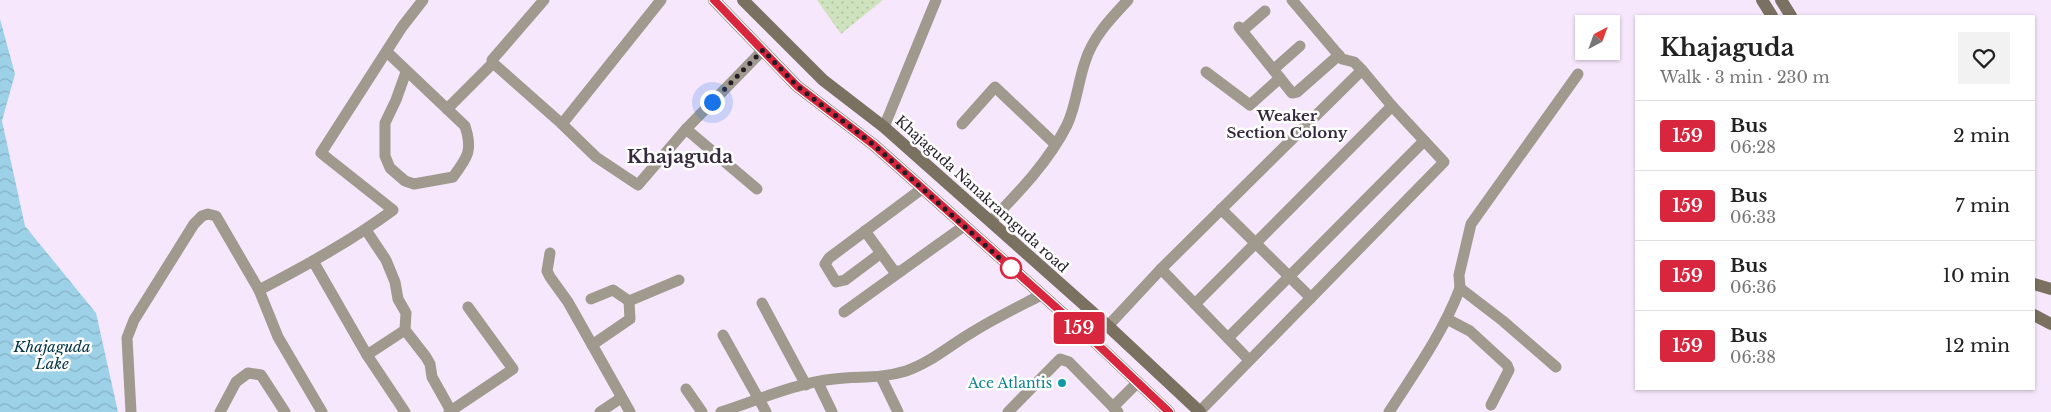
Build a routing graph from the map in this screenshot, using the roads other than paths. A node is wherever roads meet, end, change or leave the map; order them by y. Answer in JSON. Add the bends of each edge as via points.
{"nodes":[{"id":1,"x":423,"y":0,"type":"edge"},
{"id":2,"x":544,"y":0,"type":"edge"},
{"id":3,"x":661,"y":0,"type":"edge"},
{"id":4,"x":714,"y":0,"type":"edge"},
{"id":5,"x":743,"y":0,"type":"edge"},
{"id":6,"x":936,"y":0,"type":"edge"},
{"id":7,"x":1128,"y":0,"type":"edge"},
{"id":8,"x":1292,"y":0,"type":"edge"},
{"id":9,"x":1762,"y":0,"type":"edge"},
{"id":10,"x":1781,"y":0,"type":"edge"},
{"id":11,"x":1264,"y":11,"type":"dead end"},
{"id":12,"x":1771,"y":15,"type":"edge"},
{"id":13,"x":1790,"y":15,"type":"edge"},
{"id":14,"x":1300,"y":46,"type":"dead end"},
{"id":15,"x":763,"y":50,"type":"junction"},
{"id":16,"x":386,"y":52,"type":"junction"},
{"id":17,"x":1339,"y":55,"type":"junction"},
{"id":18,"x":493,"y":63,"type":"junction"},
{"id":19,"x":1362,"y":70,"type":"junction"},
{"id":20,"x":406,"y":72,"type":"junction"},
{"id":21,"x":1206,"y":72,"type":"dead end"},
{"id":22,"x":1277,"y":74,"type":"junction"},
{"id":23,"x":1578,"y":74,"type":"dead end"},
{"id":24,"x":1392,"y":106,"type":"junction"},
{"id":25,"x":447,"y":109,"type":"junction"},
{"id":26,"x":562,"y":124,"type":"junction"},
{"id":27,"x":962,"y":124,"type":"dead end"},
{"id":28,"x":884,"y":127,"type":"junction"},
{"id":29,"x":686,"y":128,"type":"junction"},
{"id":30,"x":1424,"y":141,"type":"junction"},
{"id":31,"x":1056,"y":144,"type":"junction"},
{"id":32,"x":923,"y":188,"type":"junction"},
{"id":33,"x":757,"y":189,"type":"dead end"},
{"id":34,"x":1221,"y":209,"type":"junction"},
{"id":35,"x":991,"y":221,"type":"junction"},
{"id":36,"x":964,"y":226,"type":"junction"},
{"id":37,"x":366,"y":230,"type":"junction"},
{"id":38,"x":865,"y":231,"type":"junction"},
{"id":39,"x":1255,"y":243,"type":"junction"},
{"id":40,"x":550,"y":253,"type":"dead end"},
{"id":41,"x":881,"y":253,"type":"junction"},
{"id":42,"x":313,"y":261,"type":"junction"},
{"id":43,"x":1161,"y":268,"type":"junction"},
{"id":44,"x":902,"y":271,"type":"junction"},
{"id":45,"x":1289,"y":277,"type":"junction"},
{"id":46,"x":679,"y":280,"type":"dead end"},
{"id":47,"x":2035,"y":284,"type":"edge"},
{"id":48,"x":1460,"y":288,"type":"junction"},
{"id":49,"x":2051,"y":289,"type":"edge"},
{"id":50,"x":259,"y":290,"type":"junction"},
{"id":51,"x":1041,"y":294,"type":"junction"},
{"id":52,"x":1310,"y":298,"type":"junction"},
{"id":53,"x":591,"y":299,"type":"dead end"},
{"id":54,"x":629,"y":301,"type":"junction"},
{"id":55,"x":762,"y":302,"type":"dead end"},
{"id":56,"x":1195,"y":304,"type":"junction"},
{"id":57,"x":468,"y":307,"type":"dead end"},
{"id":58,"x":844,"y":312,"type":"dead end"},
{"id":59,"x":2035,"y":316,"type":"edge"},
{"id":60,"x":1447,"y":319,"type":"junction"},
{"id":61,"x":2051,"y":324,"type":"edge"},
{"id":62,"x":1108,"y":326,"type":"junction"},
{"id":63,"x":406,"y":330,"type":"junction"},
{"id":64,"x":724,"y":335,"type":"dead end"},
{"id":65,"x":1228,"y":338,"type":"junction"},
{"id":66,"x":592,"y":345,"type":"junction"},
{"id":67,"x":367,"y":355,"type":"junction"},
{"id":68,"x":1249,"y":360,"type":"junction"},
{"id":69,"x":1556,"y":367,"type":"dead end"},
{"id":70,"x":881,"y":378,"type":"junction"},
{"id":71,"x":1138,"y":382,"type":"junction"},
{"id":72,"x":818,"y":383,"type":"junction"},
{"id":73,"x":806,"y":386,"type":"junction"},
{"id":74,"x":686,"y":389,"type":"dead end"},
{"id":75,"x":622,"y":398,"type":"junction"},
{"id":76,"x":758,"y":399,"type":"junction"},
{"id":77,"x":1491,"y":405,"type":"dead end"},
{"id":78,"x":1115,"y":409,"type":"edge"},
{"id":79,"x":131,"y":412,"type":"edge"},
{"id":80,"x":220,"y":412,"type":"edge"},
{"id":81,"x":285,"y":412,"type":"edge"},
{"id":82,"x":322,"y":412,"type":"edge"},
{"id":83,"x":405,"y":412,"type":"edge"},
{"id":84,"x":450,"y":412,"type":"edge"},
{"id":85,"x":600,"y":412,"type":"edge"},
{"id":86,"x":630,"y":412,"type":"edge"},
{"id":87,"x":702,"y":412,"type":"edge"},
{"id":88,"x":721,"y":412,"type":"edge"},
{"id":89,"x":766,"y":412,"type":"edge"},
{"id":90,"x":832,"y":412,"type":"edge"},
{"id":91,"x":898,"y":412,"type":"edge"},
{"id":92,"x":1008,"y":412,"type":"edge"},
{"id":93,"x":1169,"y":412,"type":"edge"},
{"id":94,"x":1200,"y":412,"type":"edge"},
{"id":95,"x":1389,"y":412,"type":"edge"}],
"edges":[{"from":1,"to":16,"type":"street"},
{"from":2,"to":18,"type":"street","via":[[492,60]]},
{"from":3,"to":26,"type":"street"},
{"from":4,"to":15,"type":"main road"},
{"from":5,"to":28,"type":"main road","name":"Khajaguda Nanakramguda road","via":[[823,80]]},
{"from":6,"to":28,"type":"street"},
{"from":7,"to":31,"type":"street","via":[[1110,18],[1085,60],[1068,123]]},
{"from":8,"to":17,"type":"street"},
{"from":9,"to":12,"type":"main road"},
{"from":10,"to":13,"type":"main road"},
{"from":11,"to":22,"type":"street","via":[[1241,29]]},
{"from":14,"to":22,"type":"street"},
{"from":15,"to":29,"type":"street"},
{"from":15,"to":32,"type":"main road","via":[[797,86],[874,145]]},
{"from":16,"to":20,"type":"street"},
{"from":16,"to":37,"type":"street","via":[[321,153],[393,210]]},
{"from":17,"to":19,"type":"street"},
{"from":17,"to":22,"type":"street","via":[[1297,92],[1292,93]]},
{"from":18,"to":25,"type":"street"},
{"from":18,"to":26,"type":"street"},
{"from":19,"to":24,"type":"street"},
{"from":19,"to":34,"type":"street"},
{"from":20,"to":25,"type":"street"},
{"from":20,"to":25,"type":"street","via":[[385,123],[384,139],[390,168],[405,181],[414,184],[453,177],[462,166],[470,141],[465,126]]},
{"from":21,"to":22,"type":"street","via":[[1250,106]]},
{"from":23,"to":48,"type":"street","via":[[1471,224],[1459,275]]},
{"from":24,"to":30,"type":"street"},
{"from":24,"to":39,"type":"street"},
{"from":26,"to":29,"type":"street","via":[[596,157],[638,185]]},
{"from":27,"to":31,"type":"street","via":[[995,87]]},
{"from":28,"to":35,"type":"main road","name":"Khajaguda Nanakramguda road"},
{"from":29,"to":33,"type":"street"},
{"from":30,"to":45,"type":"street"},
{"from":30,"to":52,"type":"street","via":[[1444,162]]},
{"from":31,"to":35,"type":"street"},
{"from":32,"to":36,"type":"main road"},
{"from":32,"to":38,"type":"street"},
{"from":34,"to":39,"type":"street"},
{"from":34,"to":43,"type":"street"},
{"from":35,"to":62,"type":"main road","name":"Khajaguda Nanakramguda road"},
{"from":36,"to":44,"type":"street"},
{"from":36,"to":51,"type":"main road"},
{"from":37,"to":42,"type":"street"},
{"from":37,"to":63,"type":"street","via":[[386,260],[395,282],[398,299],[406,313]]},
{"from":38,"to":41,"type":"street"},
{"from":38,"to":41,"type":"street","via":[[824,264],[836,282],[845,280]]},
{"from":39,"to":45,"type":"street"},
{"from":39,"to":56,"type":"street"},
{"from":40,"to":66,"type":"street","via":[[547,271]]},
{"from":41,"to":44,"type":"street","via":[[894,271]]},
{"from":42,"to":50,"type":"street"},
{"from":42,"to":67,"type":"street"},
{"from":43,"to":56,"type":"street"},
{"from":43,"to":62,"type":"street"},
{"from":44,"to":58,"type":"street"},
{"from":45,"to":52,"type":"street"},
{"from":45,"to":65,"type":"street"},
{"from":46,"to":54,"type":"street"},
{"from":47,"to":49,"type":"main road"},
{"from":48,"to":60,"type":"street"},
{"from":48,"to":69,"type":"street"},
{"from":50,"to":79,"type":"street","via":[[216,216],[202,216],[142,307],[126,338]]},
{"from":50,"to":82,"type":"street","via":[[278,337]]},
{"from":51,"to":70,"type":"street","via":[[972,332],[925,364]]},
{"from":51,"to":71,"type":"main road"},
{"from":52,"to":68,"type":"street"},
{"from":53,"to":54,"type":"street","via":[[613,290]]},
{"from":54,"to":66,"type":"street","via":[[630,318]]},
{"from":55,"to":73,"type":"street"},
{"from":56,"to":65,"type":"street"},
{"from":57,"to":84,"type":"street","via":[[513,369]]},
{"from":59,"to":61,"type":"main road"},
{"from":60,"to":77,"type":"street","via":[[1470,331],[1507,365],[1509,370]]},
{"from":60,"to":95,"type":"street"},
{"from":62,"to":94,"type":"main road","name":"Khajaguda Nanakramguda road"},
{"from":63,"to":67,"type":"street"},
{"from":63,"to":84,"type":"street","via":[[430,364],[432,377]]},
{"from":64,"to":76,"type":"street"},
{"from":65,"to":68,"type":"street"},
{"from":66,"to":75,"type":"street"},
{"from":67,"to":83,"type":"street"},
{"from":68,"to":94,"type":"street"},
{"from":70,"to":72,"type":"street","via":[[834,379]]},
{"from":70,"to":91,"type":"street"},
{"from":71,"to":78,"type":"street"},
{"from":71,"to":93,"type":"main road"},
{"from":72,"to":73,"type":"street"},
{"from":72,"to":90,"type":"street"},
{"from":73,"to":76,"type":"street"},
{"from":74,"to":87,"type":"street"},
{"from":75,"to":85,"type":"street"},
{"from":75,"to":86,"type":"street"},
{"from":76,"to":88,"type":"street"},
{"from":76,"to":89,"type":"street"},
{"from":78,"to":92,"type":"street","via":[[1069,362],[1060,358]]},
{"from":80,"to":81,"type":"street","via":[[236,382],[248,373],[261,375]]}]}
